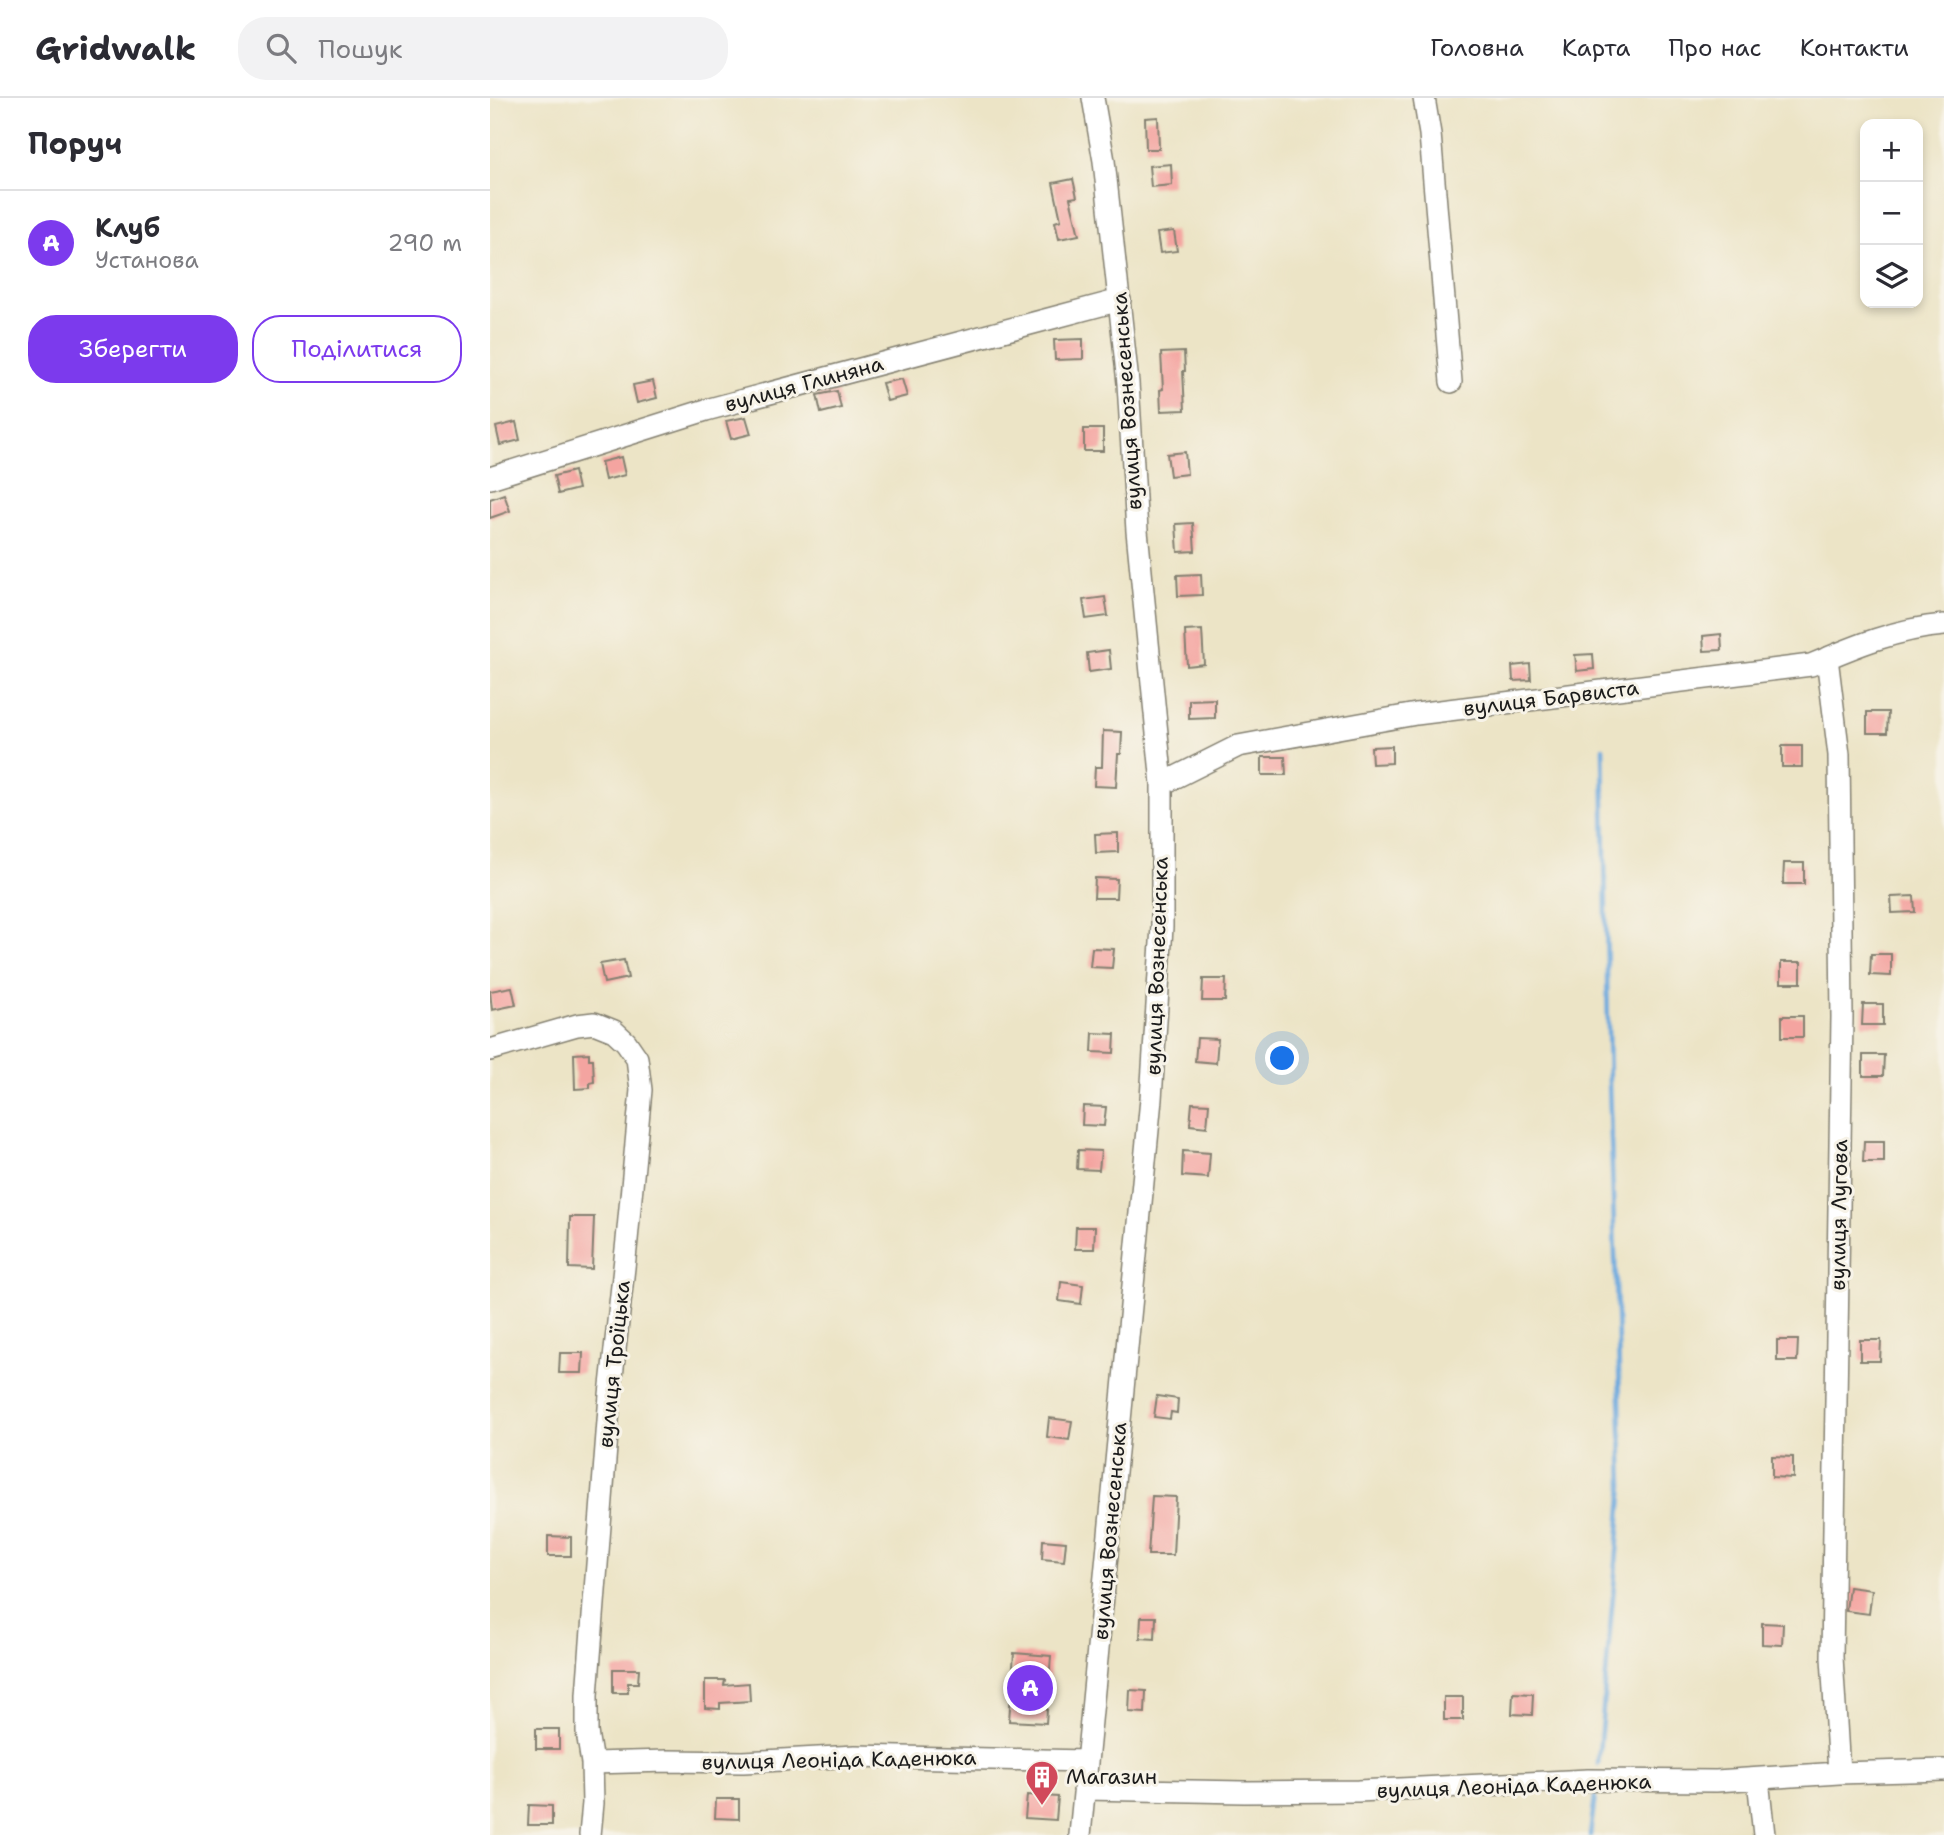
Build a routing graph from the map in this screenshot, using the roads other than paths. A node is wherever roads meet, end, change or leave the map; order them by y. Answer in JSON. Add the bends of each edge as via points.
{"nodes":[{"id":1,"x":1093,"y":98,"type":"edge"},
{"id":2,"x":1424,"y":98,"type":"edge"},
{"id":3,"x":1120,"y":300,"type":"junction"},
{"id":4,"x":1451,"y":382,"type":"dead end"},
{"id":5,"x":490,"y":478,"type":"edge"},
{"id":6,"x":1944,"y":625,"type":"edge"},
{"id":7,"x":1827,"y":658,"type":"junction"},
{"id":8,"x":1162,"y":784,"type":"junction"},
{"id":9,"x":490,"y":1050,"type":"edge"},
{"id":10,"x":1086,"y":1761,"type":"junction"},
{"id":11,"x":592,"y":1763,"type":"junction"},
{"id":12,"x":1944,"y":1770,"type":"edge"},
{"id":13,"x":1839,"y":1773,"type":"junction"},
{"id":14,"x":1758,"y":1779,"type":"junction"},
{"id":15,"x":1084,"y":1789,"type":"junction"},
{"id":16,"x":590,"y":1835,"type":"edge"},
{"id":17,"x":1080,"y":1835,"type":"edge"},
{"id":18,"x":1764,"y":1835,"type":"edge"}],
"edges":[{"from":1,"to":3,"type":"street","name":"вулиця Вознесенська"},
{"from":2,"to":4,"type":"street"},
{"from":3,"to":5,"type":"street","name":"вулиця Глиняна","via":[[706,410]]},
{"from":3,"to":8,"type":"street","name":"вулиця Вознесенська"},
{"from":6,"to":7,"type":"street","name":"вулиця Барвиста","via":[[1869,640]]},
{"from":7,"to":8,"type":"street","name":"вулиця Барвиста","via":[[1811,665],[1416,715],[1238,746]]},
{"from":7,"to":13,"type":"street","name":"вулиця Лугова","via":[[1839,755],[1842,1017],[1832,1657]]},
{"from":8,"to":10,"type":"street","name":"вулиця Вознесенська","via":[[1162,927],[1151,1099]]},
{"from":9,"to":11,"type":"street","name":"вулиця Троїцька","via":[[594,1023],[614,1031],[637,1058],[641,1090],[610,1395],[587,1695]]},
{"from":10,"to":11,"type":"street","name":"вулиця Леоніда Каденюка","via":[[855,1756]]},
{"from":10,"to":15,"type":"street","name":"вулиця Вознесенська"},
{"from":11,"to":16,"type":"street","name":"вулиця Троїцька"},
{"from":12,"to":13,"type":"street","name":"вулиця Леоніда Каденюка"},
{"from":13,"to":14,"type":"street","name":"вулиця Леоніда Каденюка"},
{"from":14,"to":15,"type":"street","name":"вулиця Леоніда Каденюка","via":[[1588,1780],[1358,1791]]},
{"from":14,"to":18,"type":"street"},
{"from":15,"to":17,"type":"street","name":"вулиця Вознесенська"}]}
